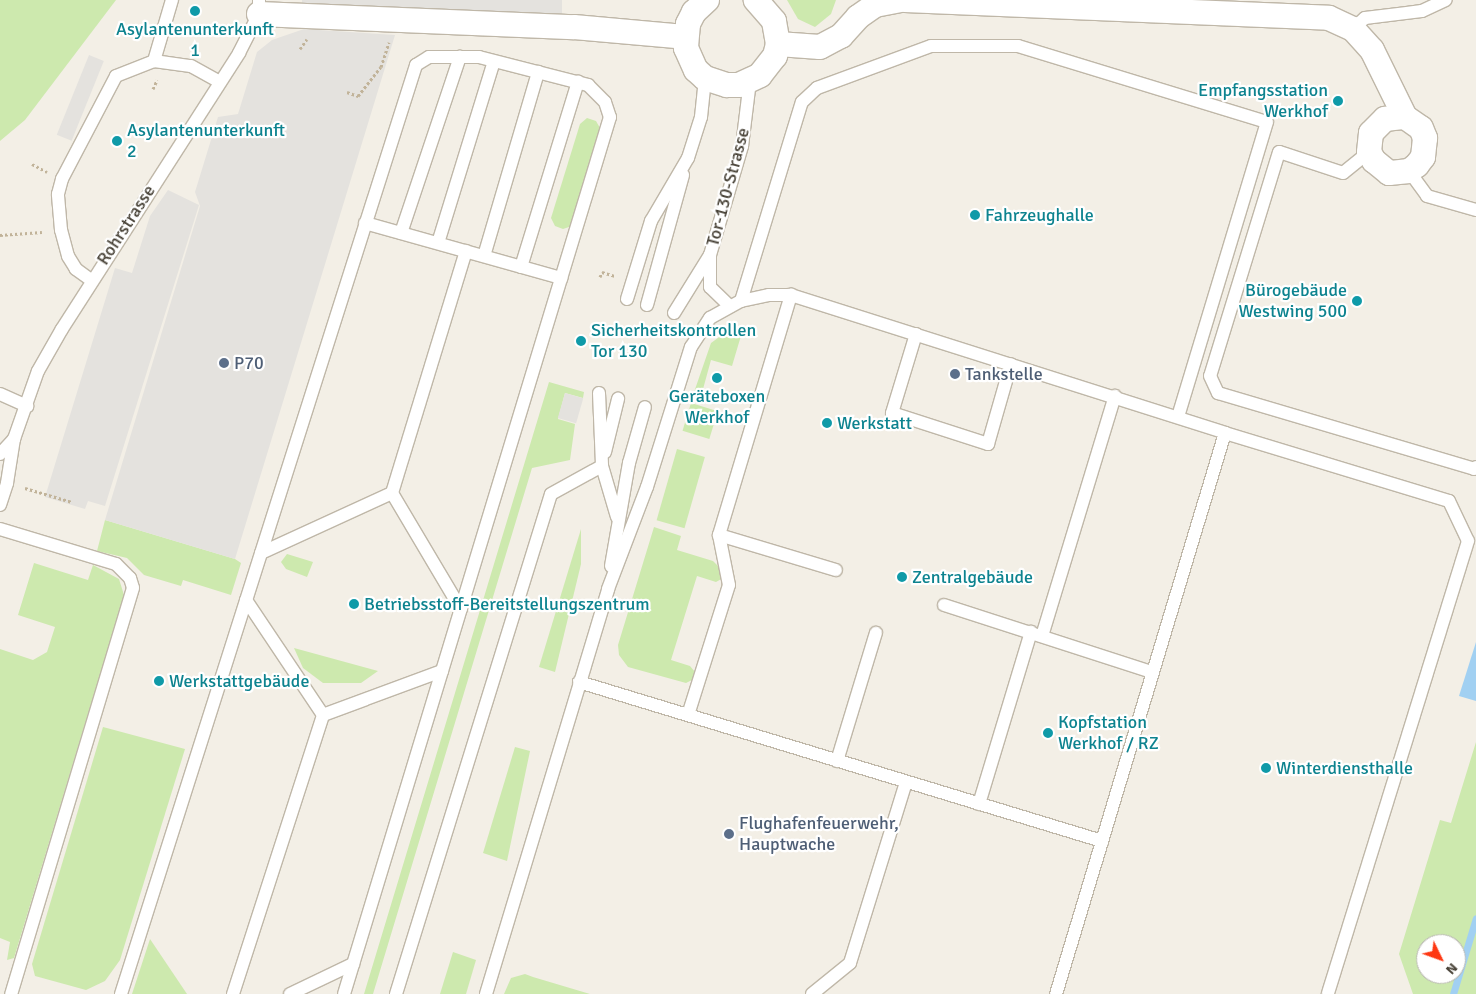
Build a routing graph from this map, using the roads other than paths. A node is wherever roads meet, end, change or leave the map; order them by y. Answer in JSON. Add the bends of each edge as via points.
{"nodes":[{"id":1,"x":172,"y":0,"type":"edge"},
{"id":2,"x":708,"y":0,"type":"edge"},
{"id":3,"x":756,"y":0,"type":"edge"},
{"id":4,"x":900,"y":0,"type":"edge"},
{"id":5,"x":905,"y":0,"type":"edge"},
{"id":6,"x":1446,"y":0,"type":"edge"},
{"id":7,"x":259,"y":7,"type":"edge"},
{"id":8,"x":1353,"y":29,"type":"junction"},
{"id":9,"x":685,"y":36,"type":"junction"},
{"id":10,"x":778,"y":44,"type":"junction"},
{"id":11,"x":460,"y":57,"type":"junction"},
{"id":12,"x":154,"y":61,"type":"junction"},
{"id":13,"x":494,"y":61,"type":"junction"},
{"id":14,"x":538,"y":72,"type":"junction"},
{"id":15,"x":705,"y":78,"type":"junction"},
{"id":16,"x":750,"y":81,"type":"junction"},
{"id":17,"x":220,"y":82,"type":"junction"},
{"id":18,"x":578,"y":82,"type":"junction"},
{"id":19,"x":1405,"y":117,"type":"junction"},
{"id":20,"x":1370,"y":152,"type":"junction"},
{"id":21,"x":688,"y":158,"type":"junction"},
{"id":22,"x":1409,"y":171,"type":"junction"},
{"id":23,"x":1476,"y":210,"type":"edge"},
{"id":24,"x":365,"y":223,"type":"junction"},
{"id":25,"x":401,"y":233,"type":"junction"},
{"id":26,"x":438,"y":244,"type":"junction"},
{"id":27,"x":466,"y":251,"type":"junction"},
{"id":28,"x":710,"y":255,"type":"junction"},
{"id":29,"x":484,"y":256,"type":"junction"},
{"id":30,"x":521,"y":267,"type":"junction"},
{"id":31,"x":561,"y":278,"type":"junction"},
{"id":32,"x":91,"y":280,"type":"junction"},
{"id":33,"x":791,"y":295,"type":"junction"},
{"id":34,"x":627,"y":299,"type":"dead end"},
{"id":35,"x":735,"y":304,"type":"junction"},
{"id":36,"x":647,"y":305,"type":"dead end"},
{"id":37,"x":674,"y":313,"type":"dead end"},
{"id":38,"x":916,"y":334,"type":"junction"},
{"id":39,"x":1011,"y":364,"type":"junction"},
{"id":40,"x":599,"y":393,"type":"dead end"},
{"id":41,"x":0,"y":394,"type":"edge"},
{"id":42,"x":1115,"y":396,"type":"junction"},
{"id":43,"x":618,"y":399,"type":"dead end"},
{"id":44,"x":27,"y":406,"type":"junction"},
{"id":45,"x":645,"y":408,"type":"dead end"},
{"id":46,"x":1178,"y":417,"type":"junction"},
{"id":47,"x":1225,"y":433,"type":"junction"},
{"id":48,"x":14,"y":439,"type":"junction"},
{"id":49,"x":0,"y":454,"type":"edge"},
{"id":50,"x":602,"y":466,"type":"junction"},
{"id":51,"x":1476,"y":467,"type":"edge"},
{"id":52,"x":392,"y":494,"type":"junction"},
{"id":53,"x":0,"y":505,"type":"edge"},
{"id":54,"x":618,"y":520,"type":"junction"},
{"id":55,"x":0,"y":529,"type":"edge"},
{"id":56,"x":719,"y":535,"type":"junction"},
{"id":57,"x":261,"y":553,"type":"junction"},
{"id":58,"x":836,"y":570,"type":"dead end"},
{"id":59,"x":608,"y":589,"type":"junction"},
{"id":60,"x":246,"y":600,"type":"junction"},
{"id":61,"x":944,"y":605,"type":"dead end"},
{"id":62,"x":461,"y":610,"type":"junction"},
{"id":63,"x":876,"y":633,"type":"dead end"},
{"id":64,"x":1037,"y":634,"type":"junction"},
{"id":65,"x":442,"y":671,"type":"junction"},
{"id":66,"x":1152,"y":672,"type":"junction"},
{"id":67,"x":579,"y":682,"type":"junction"},
{"id":68,"x":322,"y":715,"type":"junction"},
{"id":69,"x":688,"y":715,"type":"junction"},
{"id":70,"x":837,"y":760,"type":"junction"},
{"id":71,"x":906,"y":782,"type":"junction"},
{"id":72,"x":980,"y":804,"type":"junction"},
{"id":73,"x":1102,"y":840,"type":"junction"},
{"id":74,"x":353,"y":964,"type":"junction"},
{"id":75,"x":12,"y":994,"type":"edge"},
{"id":76,"x":121,"y":994,"type":"edge"},
{"id":77,"x":233,"y":994,"type":"edge"},
{"id":78,"x":290,"y":994,"type":"edge"},
{"id":79,"x":344,"y":994,"type":"edge"},
{"id":80,"x":396,"y":994,"type":"edge"},
{"id":81,"x":486,"y":994,"type":"edge"},
{"id":82,"x":812,"y":994,"type":"edge"},
{"id":83,"x":1056,"y":994,"type":"edge"},
{"id":84,"x":1328,"y":994,"type":"edge"}],
"edges":[{"from":1,"to":12,"type":"lane"},
{"from":2,"to":9,"type":"street","via":[[694,12]]},
{"from":3,"to":10,"type":"street","via":[[774,22]]},
{"from":4,"to":10,"type":"street","via":[[875,5],[858,17],[841,36],[820,48]]},
{"from":5,"to":8,"type":"street","via":[[1329,18]]},
{"from":6,"to":8,"type":"lane","via":[[1422,11],[1365,18]]},
{"from":7,"to":9,"type":"street"},
{"from":7,"to":17,"type":"lane","name":"Rohrstrasse"},
{"from":8,"to":19,"type":"street","via":[[1372,50]]},
{"from":9,"to":15,"type":"street","via":[[690,60]]},
{"from":10,"to":16,"type":"street","via":[[769,67]]},
{"from":11,"to":13,"type":"lane"},
{"from":11,"to":24,"type":"lane","via":[[429,57],[416,64]]},
{"from":11,"to":25,"type":"lane"},
{"from":12,"to":17,"type":"lane","via":[[191,66]]},
{"from":12,"to":32,"type":"lane","via":[[116,76],[62,179],[58,194],[60,230],[76,269]]},
{"from":13,"to":14,"type":"lane"},
{"from":13,"to":26,"type":"lane"},
{"from":14,"to":18,"type":"lane"},
{"from":14,"to":29,"type":"lane"},
{"from":15,"to":16,"type":"street","via":[[727,85]]},
{"from":15,"to":21,"type":"lane","via":[[701,117]]},
{"from":16,"to":28,"type":"lane","name":"Tor-130-Strasse","via":[[742,146]]},
{"from":17,"to":32,"type":"lane","name":"Rohrstrasse"},
{"from":18,"to":30,"type":"lane"},
{"from":18,"to":31,"type":"lane","via":[[588,85],[606,102],[610,117]]},
{"from":19,"to":20,"type":"street","via":[[1385,119],[1377,125],[1371,133]]},
{"from":19,"to":22,"type":"street","via":[[1420,128],[1426,147],[1423,157]]},
{"from":20,"to":22,"type":"street","via":[[1381,168],[1389,172]]},
{"from":20,"to":51,"type":"lane","via":[[1343,173],[1279,152],[1210,376],[1218,392]]},
{"from":21,"to":34,"type":"lane","via":[[651,221]]},
{"from":21,"to":36,"type":"lane"},
{"from":22,"to":23,"type":"lane","via":[[1427,196]]},
{"from":24,"to":25,"type":"lane"},
{"from":24,"to":57,"type":"lane"},
{"from":25,"to":26,"type":"lane"},
{"from":26,"to":27,"type":"lane"},
{"from":27,"to":29,"type":"lane"},
{"from":27,"to":52,"type":"lane"},
{"from":28,"to":35,"type":"lane","via":[[710,287]]},
{"from":28,"to":37,"type":"lane","name":"Tor-130-Strasse"},
{"from":29,"to":30,"type":"lane"},
{"from":30,"to":31,"type":"lane"},
{"from":31,"to":62,"type":"lane"},
{"from":32,"to":44,"type":"lane","name":"Rohrstrasse","via":[[38,371]]},
{"from":33,"to":35,"type":"lane","via":[[769,295]]},
{"from":33,"to":38,"type":"lane"},
{"from":33,"to":56,"type":"lane"},
{"from":35,"to":46,"type":"lane","via":[[802,102],[807,97],[818,88],[931,46],[1018,46],[1267,122]]},
{"from":35,"to":59,"type":"lane","via":[[710,318],[690,346],[647,487]]},
{"from":38,"to":39,"type":"lane"},
{"from":38,"to":39,"type":"lane","via":[[892,413],[988,444]]},
{"from":39,"to":42,"type":"lane"},
{"from":40,"to":50,"type":"lane"},
{"from":41,"to":44,"type":"lane"},
{"from":42,"to":46,"type":"lane"},
{"from":42,"to":64,"type":"lane"},
{"from":43,"to":50,"type":"lane"},
{"from":44,"to":48,"type":"lane","name":"Rohrstrasse"},
{"from":45,"to":54,"type":"lane"},
{"from":46,"to":47,"type":"lane"},
{"from":47,"to":66,"type":"lane"},
{"from":47,"to":84,"type":"lane","via":[[1449,501],[1468,540]]},
{"from":48,"to":49,"type":"lane","name":"Rohrstrasse"},
{"from":48,"to":53,"type":"lane"},
{"from":50,"to":54,"type":"lane"},
{"from":50,"to":80,"type":"lane","via":[[551,494]]},
{"from":52,"to":57,"type":"lane"},
{"from":52,"to":62,"type":"lane"},
{"from":54,"to":59,"type":"lane"},
{"from":55,"to":75,"type":"lane","via":[[116,564],[130,578],[133,588]]},
{"from":56,"to":58,"type":"lane"},
{"from":56,"to":69,"type":"lane","via":[[729,585]]},
{"from":57,"to":60,"type":"lane"},
{"from":59,"to":67,"type":"lane"},
{"from":60,"to":68,"type":"lane"},
{"from":60,"to":76,"type":"lane"},
{"from":61,"to":64,"type":"lane"},
{"from":62,"to":65,"type":"lane"},
{"from":63,"to":70,"type":"lane"},
{"from":64,"to":66,"type":"lane"},
{"from":64,"to":72,"type":"lane"},
{"from":65,"to":68,"type":"lane"},
{"from":65,"to":74,"type":"lane"},
{"from":66,"to":73,"type":"lane"},
{"from":67,"to":69,"type":"lane"},
{"from":67,"to":81,"type":"lane"},
{"from":68,"to":77,"type":"lane"},
{"from":69,"to":70,"type":"lane"},
{"from":70,"to":71,"type":"lane"},
{"from":71,"to":72,"type":"lane"},
{"from":71,"to":82,"type":"lane","via":[[850,963]]},
{"from":72,"to":73,"type":"lane"},
{"from":73,"to":83,"type":"lane"},
{"from":74,"to":78,"type":"lane"},
{"from":74,"to":79,"type":"lane"}]}
